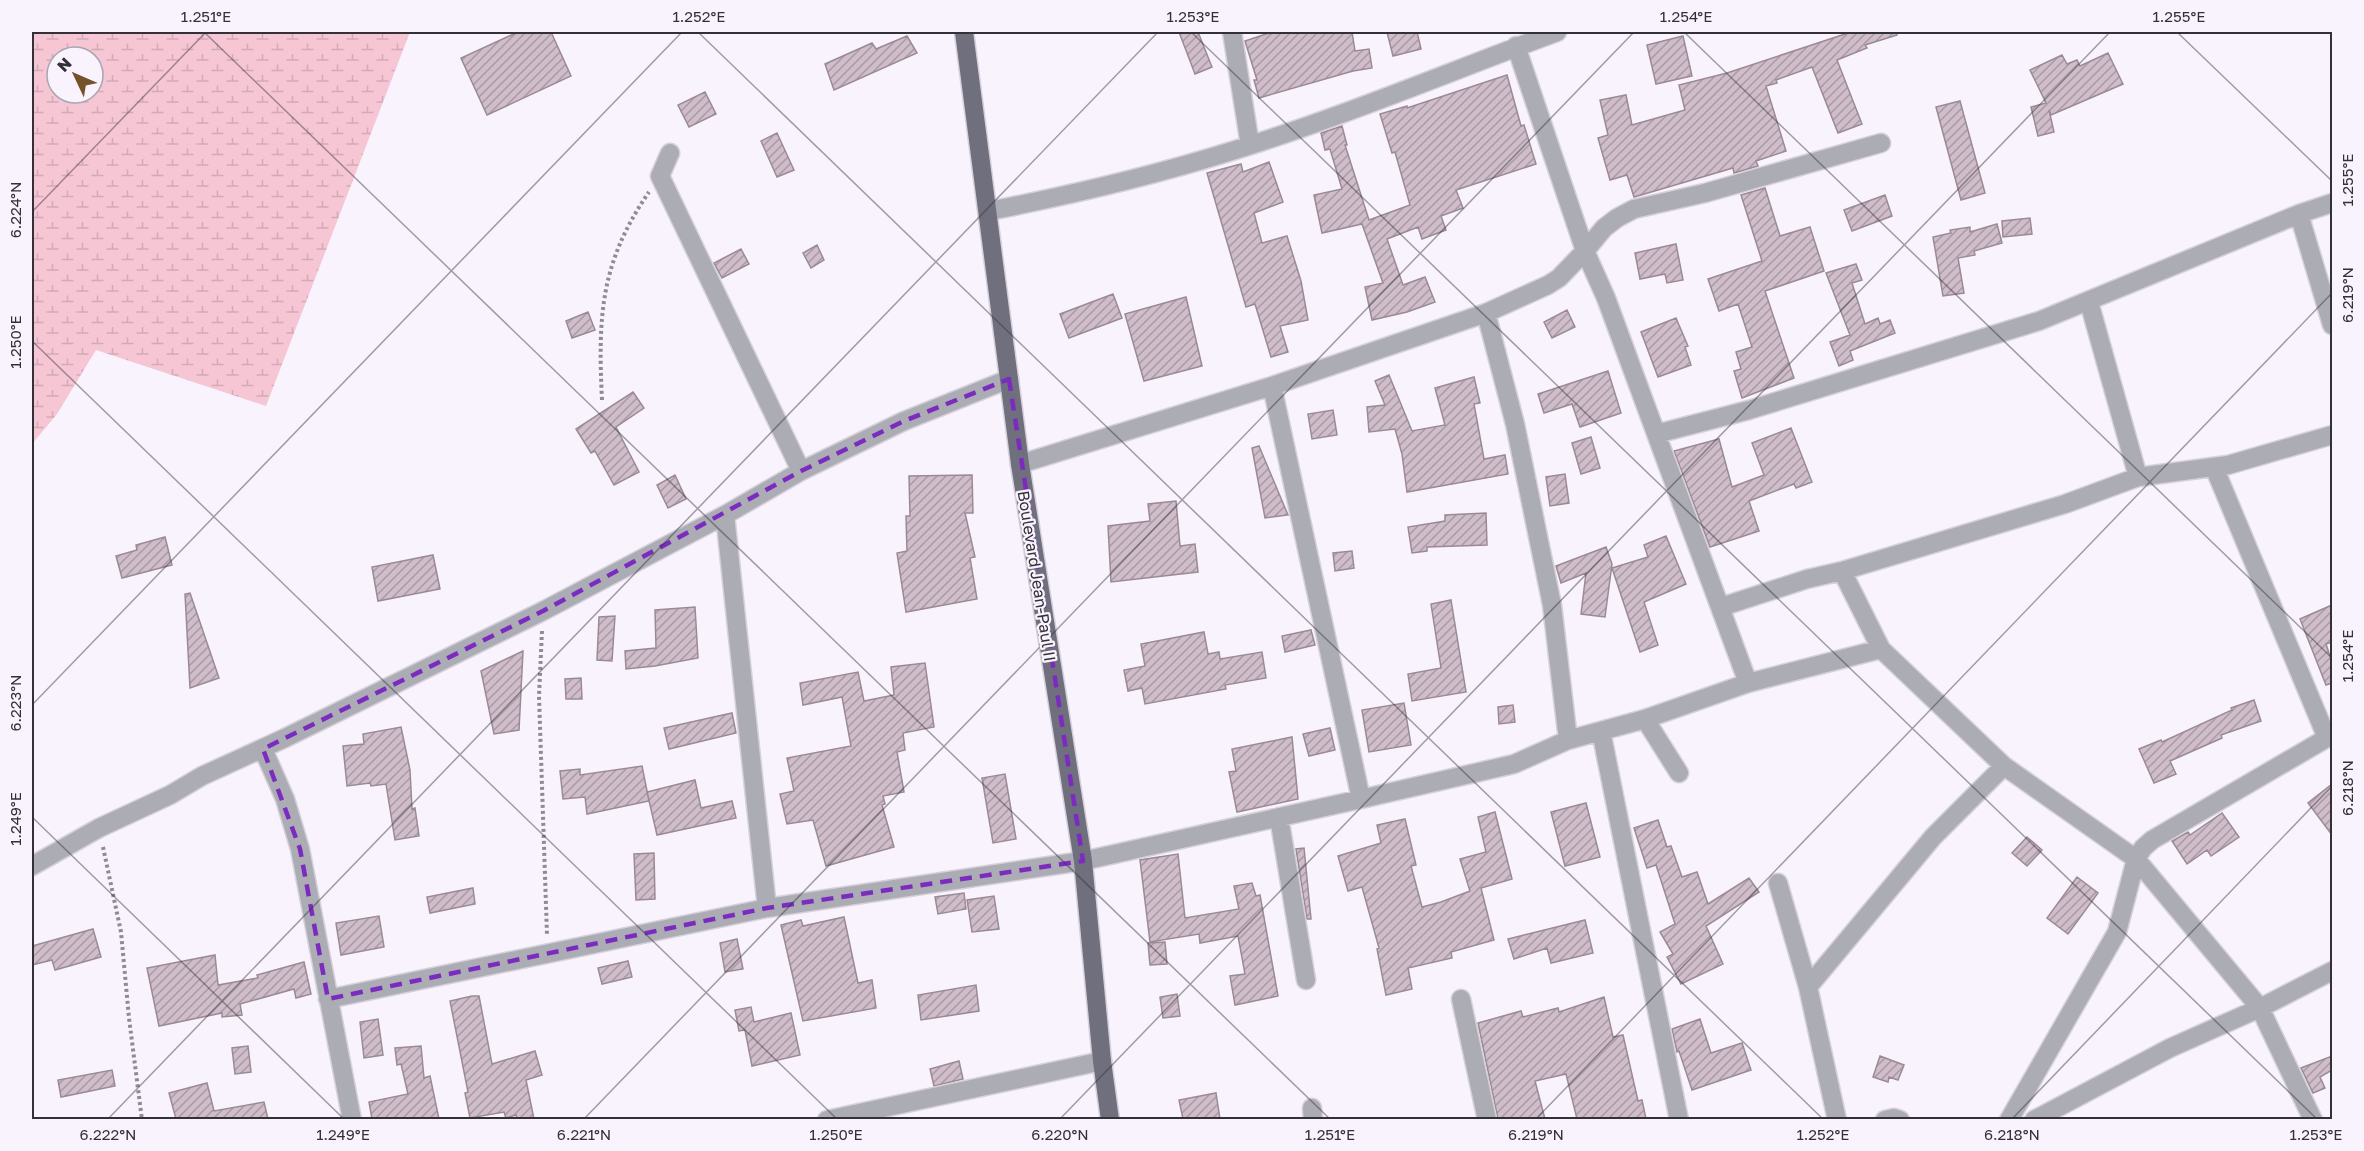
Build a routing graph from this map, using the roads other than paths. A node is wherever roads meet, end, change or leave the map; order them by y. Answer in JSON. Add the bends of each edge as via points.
{"nodes":[{"id":1,"x":964,"y":32,"type":"edge"},
{"id":2,"x":1232,"y":32,"type":"edge"},
{"id":3,"x":1557,"y":32,"type":"edge"},
{"id":4,"x":1516,"y":46,"type":"junction"},
{"id":5,"x":1881,"y":143,"type":"dead end"},
{"id":6,"x":1251,"y":145,"type":"junction"},
{"id":7,"x":670,"y":153,"type":"dead end"},
{"id":8,"x":2332,"y":203,"type":"edge"},
{"id":9,"x":988,"y":211,"type":"junction"},
{"id":10,"x":2299,"y":214,"type":"junction"},
{"id":11,"x":1585,"y":251,"type":"junction"},
{"id":12,"x":2089,"y":302,"type":"junction"},
{"id":13,"x":1486,"y":313,"type":"junction"},
{"id":14,"x":2332,"y":325,"type":"edge"},
{"id":15,"x":1009,"y":379,"type":"junction"},
{"id":16,"x":1272,"y":386,"type":"junction"},
{"id":17,"x":1656,"y":434,"type":"junction"},
{"id":18,"x":2332,"y":435,"type":"edge"},
{"id":19,"x":1020,"y":464,"type":"junction"},
{"id":20,"x":2214,"y":467,"type":"junction"},
{"id":21,"x":801,"y":471,"type":"junction"},
{"id":22,"x":2138,"y":477,"type":"junction"},
{"id":23,"x":725,"y":515,"type":"junction"},
{"id":24,"x":1842,"y":571,"type":"junction"},
{"id":25,"x":1721,"y":607,"type":"junction"},
{"id":26,"x":1881,"y":649,"type":"junction"},
{"id":27,"x":1748,"y":683,"type":"junction"},
{"id":28,"x":1645,"y":719,"type":"junction"},
{"id":29,"x":1601,"y":730,"type":"junction"},
{"id":30,"x":2330,"y":737,"type":"edge"},
{"id":31,"x":1568,"y":740,"type":"junction"},
{"id":32,"x":263,"y":748,"type":"junction"},
{"id":33,"x":2004,"y":766,"type":"junction"},
{"id":34,"x":1679,"y":773,"type":"dead end"},
{"id":35,"x":1361,"y":799,"type":"junction"},
{"id":36,"x":1279,"y":817,"type":"junction"},
{"id":37,"x":2136,"y":859,"type":"junction"},
{"id":38,"x":1083,"y":861,"type":"junction"},
{"id":39,"x":32,"y":866,"type":"edge"},
{"id":40,"x":1778,"y":883,"type":"dead end"},
{"id":41,"x":767,"y":908,"type":"junction"},
{"id":42,"x":2332,"y":971,"type":"edge"},
{"id":43,"x":1306,"y":980,"type":"dead end"},
{"id":44,"x":1808,"y":987,"type":"junction"},
{"id":45,"x":328,"y":999,"type":"junction"},
{"id":46,"x":1461,"y":999,"type":"dead end"},
{"id":47,"x":2260,"y":1008,"type":"junction"},
{"id":48,"x":1102,"y":1061,"type":"junction"},
{"id":49,"x":352,"y":1119,"type":"edge"},
{"id":50,"x":827,"y":1119,"type":"edge"},
{"id":51,"x":1110,"y":1119,"type":"edge"},
{"id":52,"x":1487,"y":1119,"type":"edge"},
{"id":53,"x":1679,"y":1119,"type":"edge"},
{"id":54,"x":1837,"y":1119,"type":"edge"},
{"id":55,"x":1885,"y":1119,"type":"edge"},
{"id":56,"x":1900,"y":1119,"type":"edge"},
{"id":57,"x":2008,"y":1119,"type":"edge"},
{"id":58,"x":2034,"y":1119,"type":"edge"},
{"id":59,"x":2313,"y":1119,"type":"edge"}],
"edges":[{"from":1,"to":9,"type":"main road","name":"Boulevard Jean-Paul II"},
{"from":2,"to":6,"type":"street"},
{"from":3,"to":4,"type":"street"},
{"from":4,"to":6,"type":"street"},
{"from":4,"to":11,"type":"street"},
{"from":5,"to":11,"type":"street","via":[[1634,209],[1604,228]]},
{"from":6,"to":9,"type":"street","via":[[1176,168]]},
{"from":7,"to":21,"type":"street","via":[[660,176]]},
{"from":8,"to":10,"type":"street"},
{"from":9,"to":15,"type":"main road","name":"Boulevard Jean-Paul II"},
{"from":10,"to":12,"type":"street"},
{"from":10,"to":14,"type":"street"},
{"from":11,"to":13,"type":"street","via":[[1548,285]]},
{"from":11,"to":17,"type":"street"},
{"from":12,"to":17,"type":"street","via":[[1829,386]]},
{"from":12,"to":22,"type":"street"},
{"from":13,"to":16,"type":"street"},
{"from":13,"to":31,"type":"street","via":[[1515,424],[1552,605]]},
{"from":15,"to":19,"type":"main road","name":"Boulevard Jean-Paul II"},
{"from":15,"to":21,"type":"street","via":[[904,421]]},
{"from":16,"to":19,"type":"street"},
{"from":16,"to":35,"type":"street"},
{"from":17,"to":25,"type":"street"},
{"from":18,"to":20,"type":"street"},
{"from":19,"to":38,"type":"main road","name":"Boulevard Jean-Paul II"},
{"from":20,"to":22,"type":"street"},
{"from":20,"to":30,"type":"street"},
{"from":21,"to":23,"type":"street"},
{"from":22,"to":24,"type":"street","via":[[2065,504]]},
{"from":23,"to":32,"type":"street"},
{"from":23,"to":41,"type":"street"},
{"from":24,"to":25,"type":"street"},
{"from":24,"to":26,"type":"street"},
{"from":25,"to":27,"type":"street"},
{"from":26,"to":27,"type":"street"},
{"from":26,"to":33,"type":"street"},
{"from":27,"to":28,"type":"street"},
{"from":28,"to":29,"type":"street"},
{"from":28,"to":34,"type":"street"},
{"from":29,"to":31,"type":"street"},
{"from":29,"to":53,"type":"street"},
{"from":30,"to":37,"type":"street","via":[[2152,840]]},
{"from":31,"to":35,"type":"street","via":[[1514,764]]},
{"from":32,"to":39,"type":"street","via":[[99,828]]},
{"from":32,"to":45,"type":"street","via":[[285,799],[300,849]]},
{"from":33,"to":37,"type":"street"},
{"from":33,"to":44,"type":"street","via":[[1933,837]]},
{"from":35,"to":36,"type":"street"},
{"from":36,"to":38,"type":"street"},
{"from":36,"to":43,"type":"street"},
{"from":37,"to":47,"type":"street"},
{"from":37,"to":57,"type":"street","via":[[2117,932]]},
{"from":38,"to":41,"type":"street"},
{"from":38,"to":48,"type":"main road","name":"Boulevard Jean-Paul II"},
{"from":40,"to":44,"type":"street"},
{"from":41,"to":45,"type":"street"},
{"from":42,"to":47,"type":"street"},
{"from":44,"to":54,"type":"street"},
{"from":45,"to":49,"type":"street"},
{"from":46,"to":52,"type":"street"},
{"from":47,"to":58,"type":"street","via":[[2170,1048]]},
{"from":47,"to":59,"type":"street"},
{"from":48,"to":50,"type":"street"},
{"from":48,"to":51,"type":"main road","name":"Boulevard Jean-Paul II"},
{"from":55,"to":56,"type":"street"}]}
